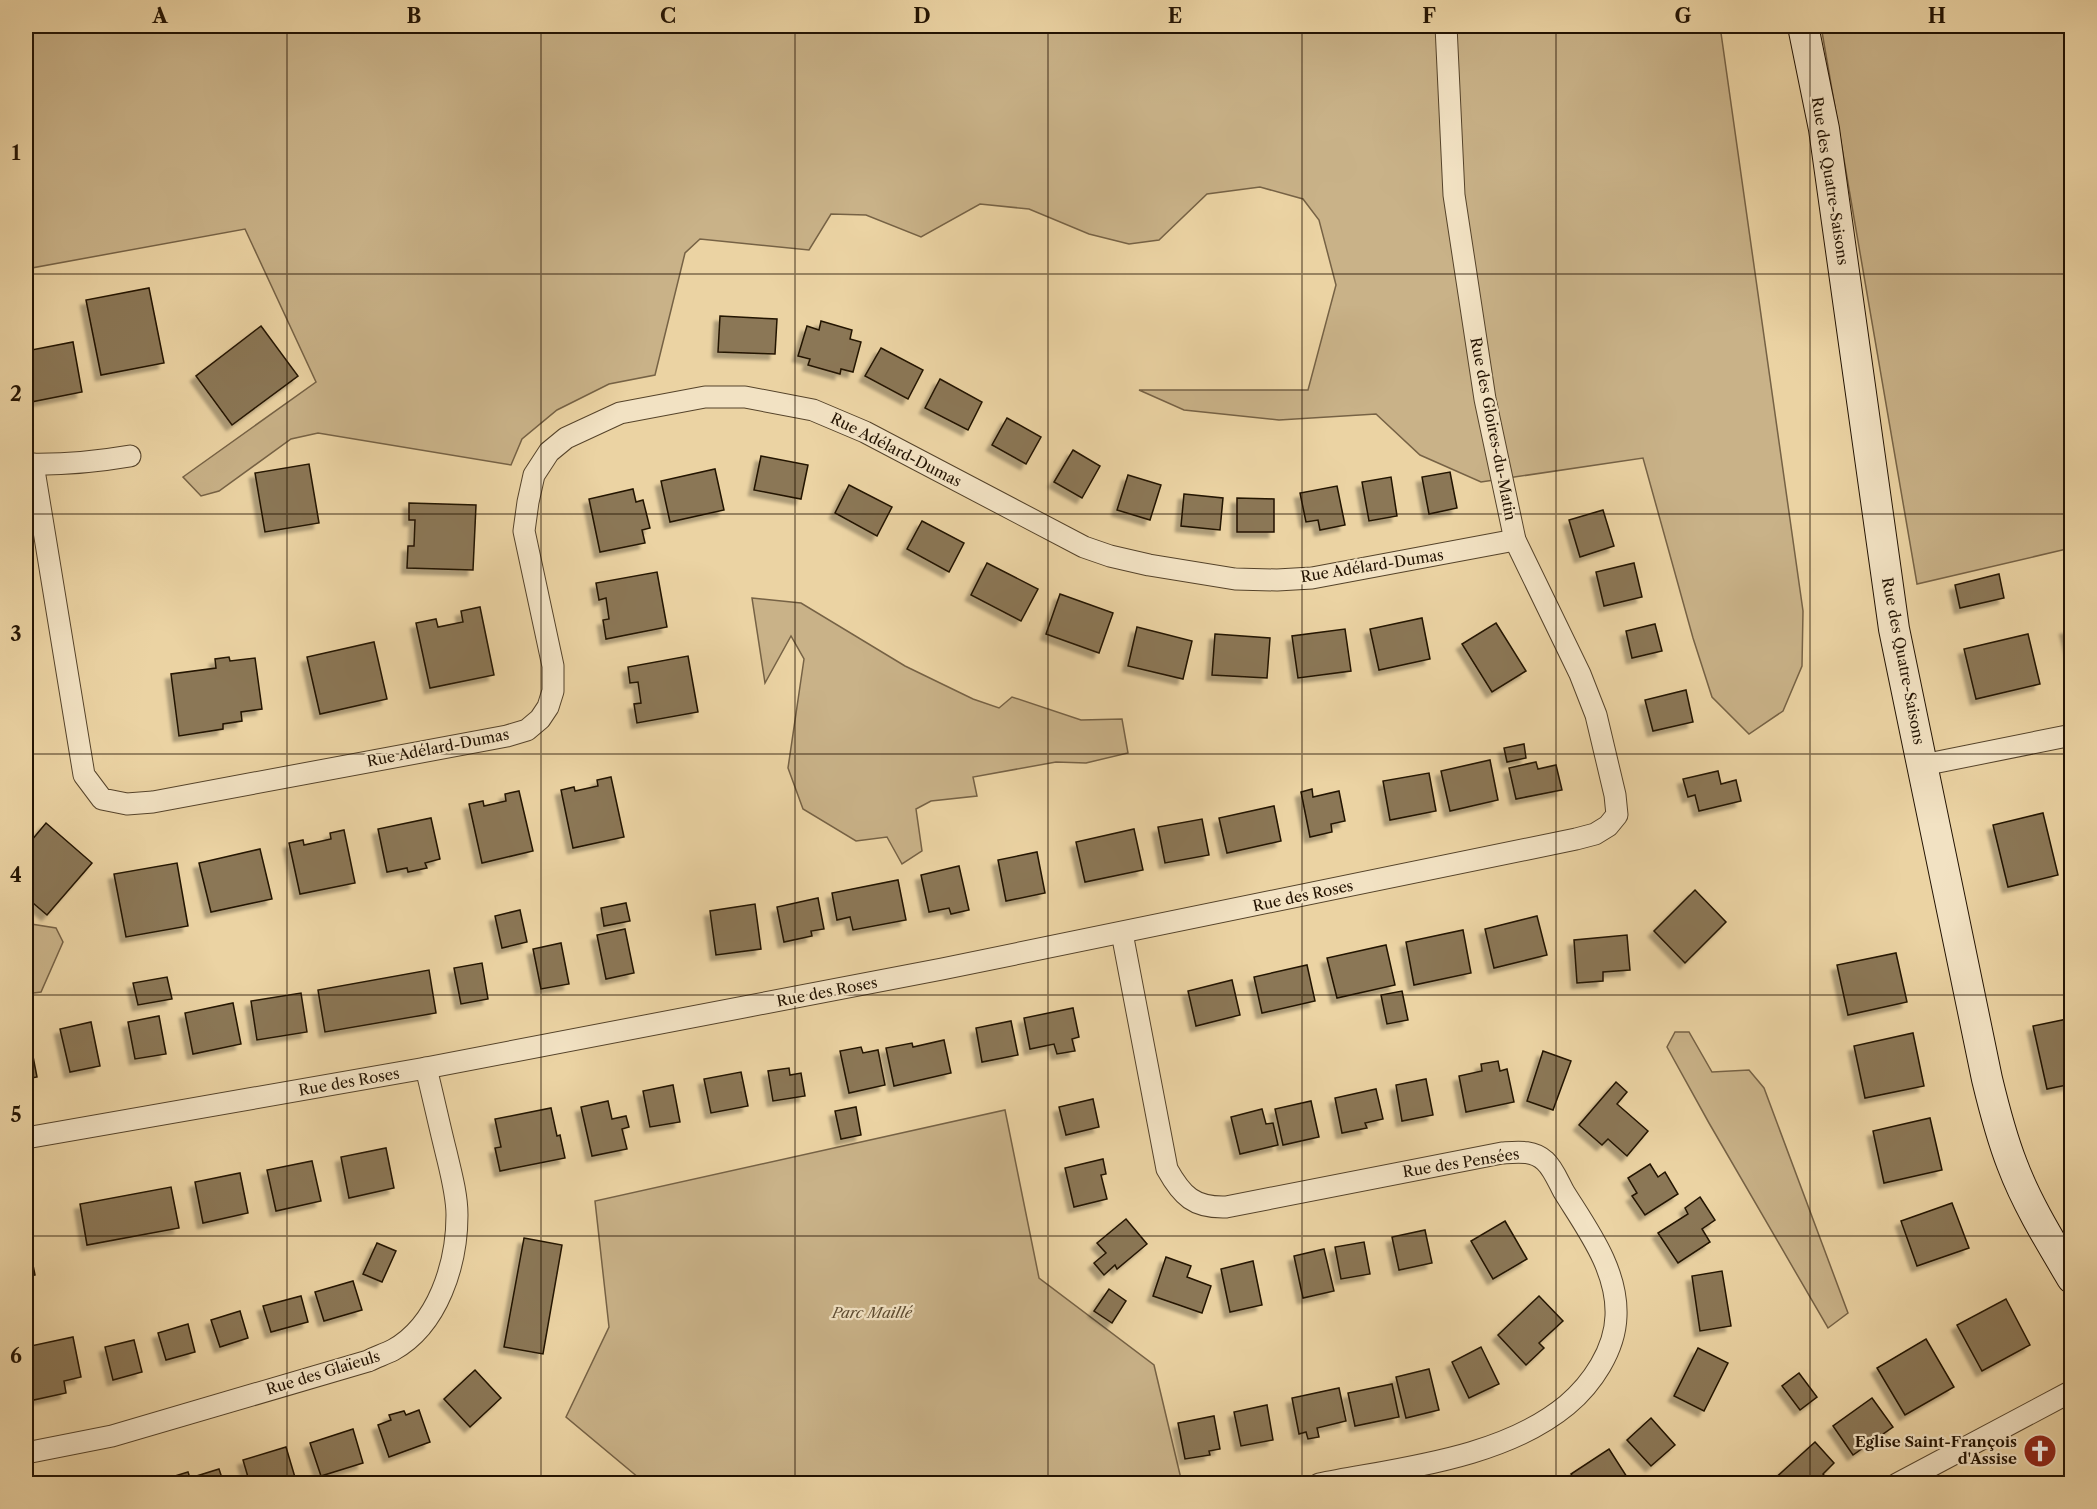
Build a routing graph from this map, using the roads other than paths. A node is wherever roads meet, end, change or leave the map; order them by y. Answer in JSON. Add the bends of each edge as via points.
{"nodes":[{"id":1,"x":1446,"y":26,"type":"edge"},
{"id":2,"x":1803,"y":26,"type":"edge"},
{"id":3,"x":130,"y":456,"type":"dead end"},
{"id":4,"x":29,"y":464,"type":"edge"},
{"id":5,"x":1515,"y":540,"type":"junction"},
{"id":6,"x":2072,"y":735,"type":"edge"},
{"id":7,"x":1923,"y":765,"type":"junction"},
{"id":8,"x":1617,"y":814,"type":"joint"},
{"id":9,"x":1122,"y":933,"type":"junction"},
{"id":10,"x":426,"y":1068,"type":"junction"},
{"id":11,"x":26,"y":1138,"type":"edge"},
{"id":12,"x":2072,"y":1278,"type":"edge"},
{"id":13,"x":2072,"y":1391,"type":"edge"},
{"id":14,"x":26,"y":1453,"type":"edge"},
{"id":15,"x":1319,"y":1484,"type":"edge"},
{"id":16,"x":1897,"y":1484,"type":"edge"}],
"edges":[{"from":1,"to":5,"type":"street","name":"Rue des Gloires-du-Matin","via":[[1454,195],[1485,399]]},
{"from":2,"to":7,"type":"street","name":"Rue des Quatre-Saisons","via":[[1824,129],[1894,629]]},
{"from":3,"to":4,"type":"street","via":[[61,465]]},
{"from":4,"to":5,"type":"street","name":"Rue Adélard-Dumas","via":[[84,775],[102,799],[127,804],[527,730],[548,707],[553,691],[553,666],[524,531],[534,475],[549,452],[566,438],[620,413],[663,404],[705,397],[745,397],[813,410],[865,432],[1084,547],[1149,565],[1235,579],[1312,578]]},
{"from":5,"to":8,"type":"street","name":"Rue des Gloires-du-Matin","via":[[1596,715]]},
{"from":6,"to":7,"type":"street"},
{"from":7,"to":12,"type":"street","name":"Rue des Quatre-Saisons","via":[[1999,1127],[2029,1204]]},
{"from":8,"to":9,"type":"street","name":"Rue des Roses","via":[[1608,826],[1576,840]]},
{"from":9,"to":10,"type":"street","name":"Rue des Roses"},
{"from":9,"to":15,"type":"street","name":"Rue des Pensées","via":[[1167,1169],[1177,1187],[1193,1202],[1209,1208],[1226,1207],[1502,1153],[1532,1153],[1547,1162],[1610,1274],[1616,1316],[1612,1339],[1602,1365],[1568,1404],[1539,1424],[1472,1452]]},
{"from":10,"to":11,"type":"street","name":"Rue des Roses"},
{"from":10,"to":14,"type":"street","name":"Rue des Glaïeuls","via":[[457,1214],[454,1252],[442,1289],[415,1332],[394,1349],[368,1361],[112,1436]]},
{"from":13,"to":16,"type":"street"}]}
